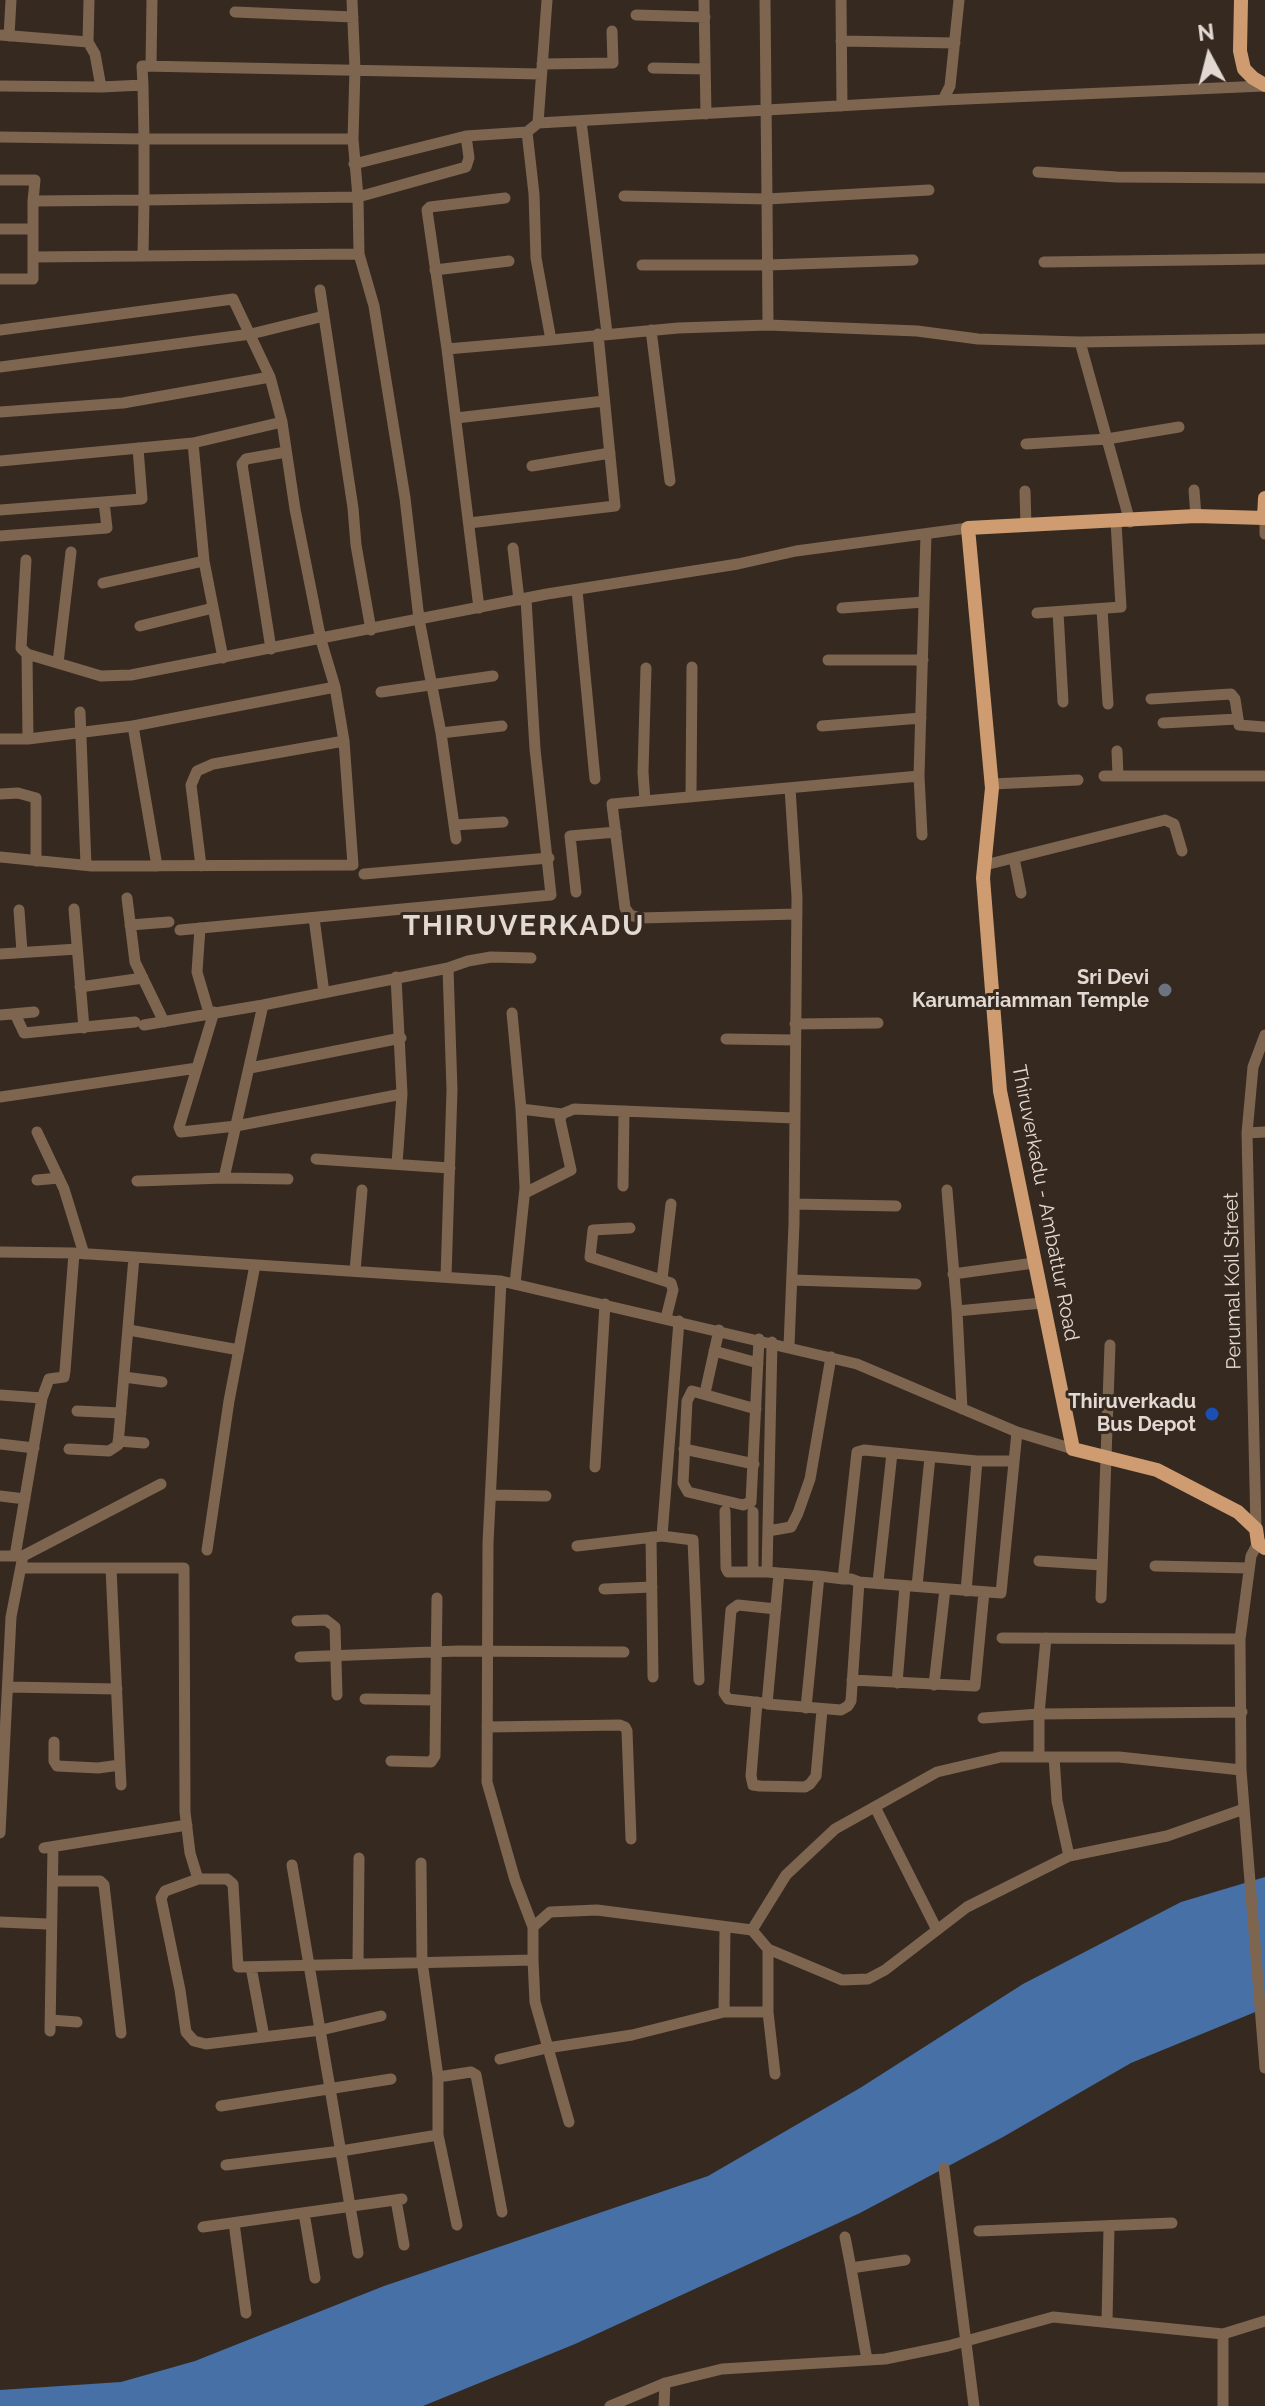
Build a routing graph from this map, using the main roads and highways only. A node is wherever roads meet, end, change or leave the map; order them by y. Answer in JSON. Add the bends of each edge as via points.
{"nodes":[{"id":1,"x":1241,"y":0,"type":"edge"},
{"id":2,"x":1265,"y":85,"type":"edge"},
{"id":3,"x":1265,"y":498,"type":"edge"},
{"id":4,"x":1264,"y":518,"type":"edge"},
{"id":5,"x":1260,"y":1540,"type":"edge"}],
"edges":[{"from":1,"to":2,"type":"main road","via":[[1244,69]]},
{"from":3,"to":4,"type":"main road"},
{"from":4,"to":5,"type":"main road","name":"Thiruverkadu - Ambattur Road","via":[[1196,516],[968,528],[992,784],[983,878],[1000,1091],[1073,1449],[1157,1470],[1238,1512]]}]}
